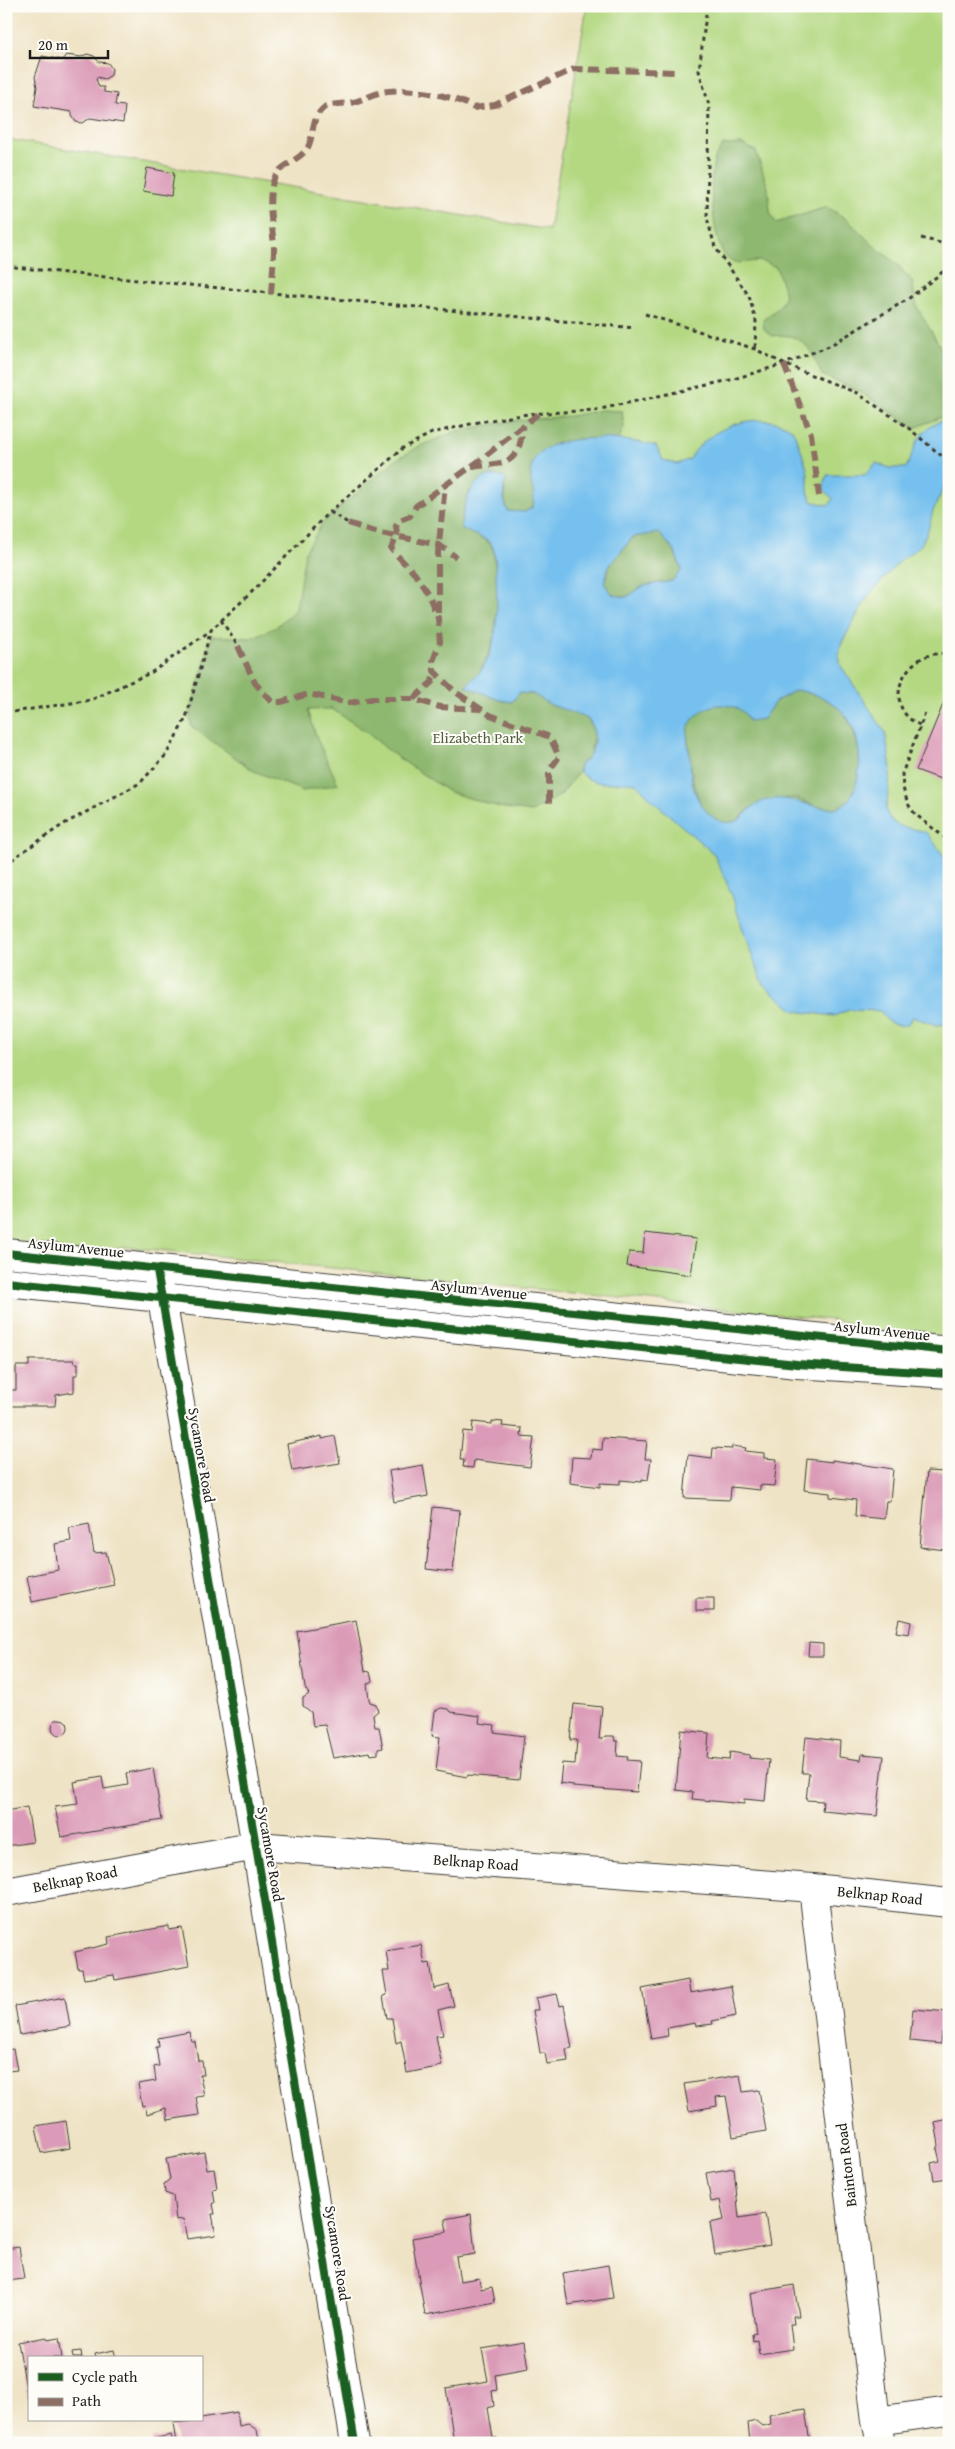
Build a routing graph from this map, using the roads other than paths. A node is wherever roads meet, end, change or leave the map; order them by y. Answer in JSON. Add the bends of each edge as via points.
{"nodes":[{"id":1,"x":6,"y":1253,"type":"edge"},
{"id":2,"x":156,"y":1270,"type":"junction"},
{"id":3,"x":6,"y":1282,"type":"edge"},
{"id":4,"x":162,"y":1298,"type":"junction"},
{"id":5,"x":949,"y":1351,"type":"edge"},
{"id":6,"x":949,"y":1374,"type":"edge"},
{"id":7,"x":256,"y":1846,"type":"junction"},
{"id":8,"x":812,"y":1888,"type":"junction"},
{"id":9,"x":6,"y":1892,"type":"edge"},
{"id":10,"x":949,"y":1903,"type":"edge"},
{"id":11,"x":949,"y":2411,"type":"edge"},
{"id":12,"x":878,"y":2432,"type":"edge"},
{"id":13,"x":355,"y":2443,"type":"edge"}],
"edges":[{"from":1,"to":2,"type":"street","name":"Asylum Avenue"},
{"from":2,"to":4,"type":"street","name":"Sycamore Road"},
{"from":2,"to":5,"type":"street","name":"Asylum Avenue"},
{"from":3,"to":4,"type":"street"},
{"from":4,"to":6,"type":"street","via":[[797,1364]]},
{"from":4,"to":7,"type":"street","name":"Sycamore Road"},
{"from":7,"to":8,"type":"street","name":"Belknap Road"},
{"from":7,"to":9,"type":"street","name":"Belknap Road"},
{"from":7,"to":13,"type":"street","name":"Sycamore Road"},
{"from":8,"to":10,"type":"street","name":"Belknap Road"},
{"from":8,"to":12,"type":"street","name":"Bainton Road"},
{"from":11,"to":12,"type":"street"}]}
